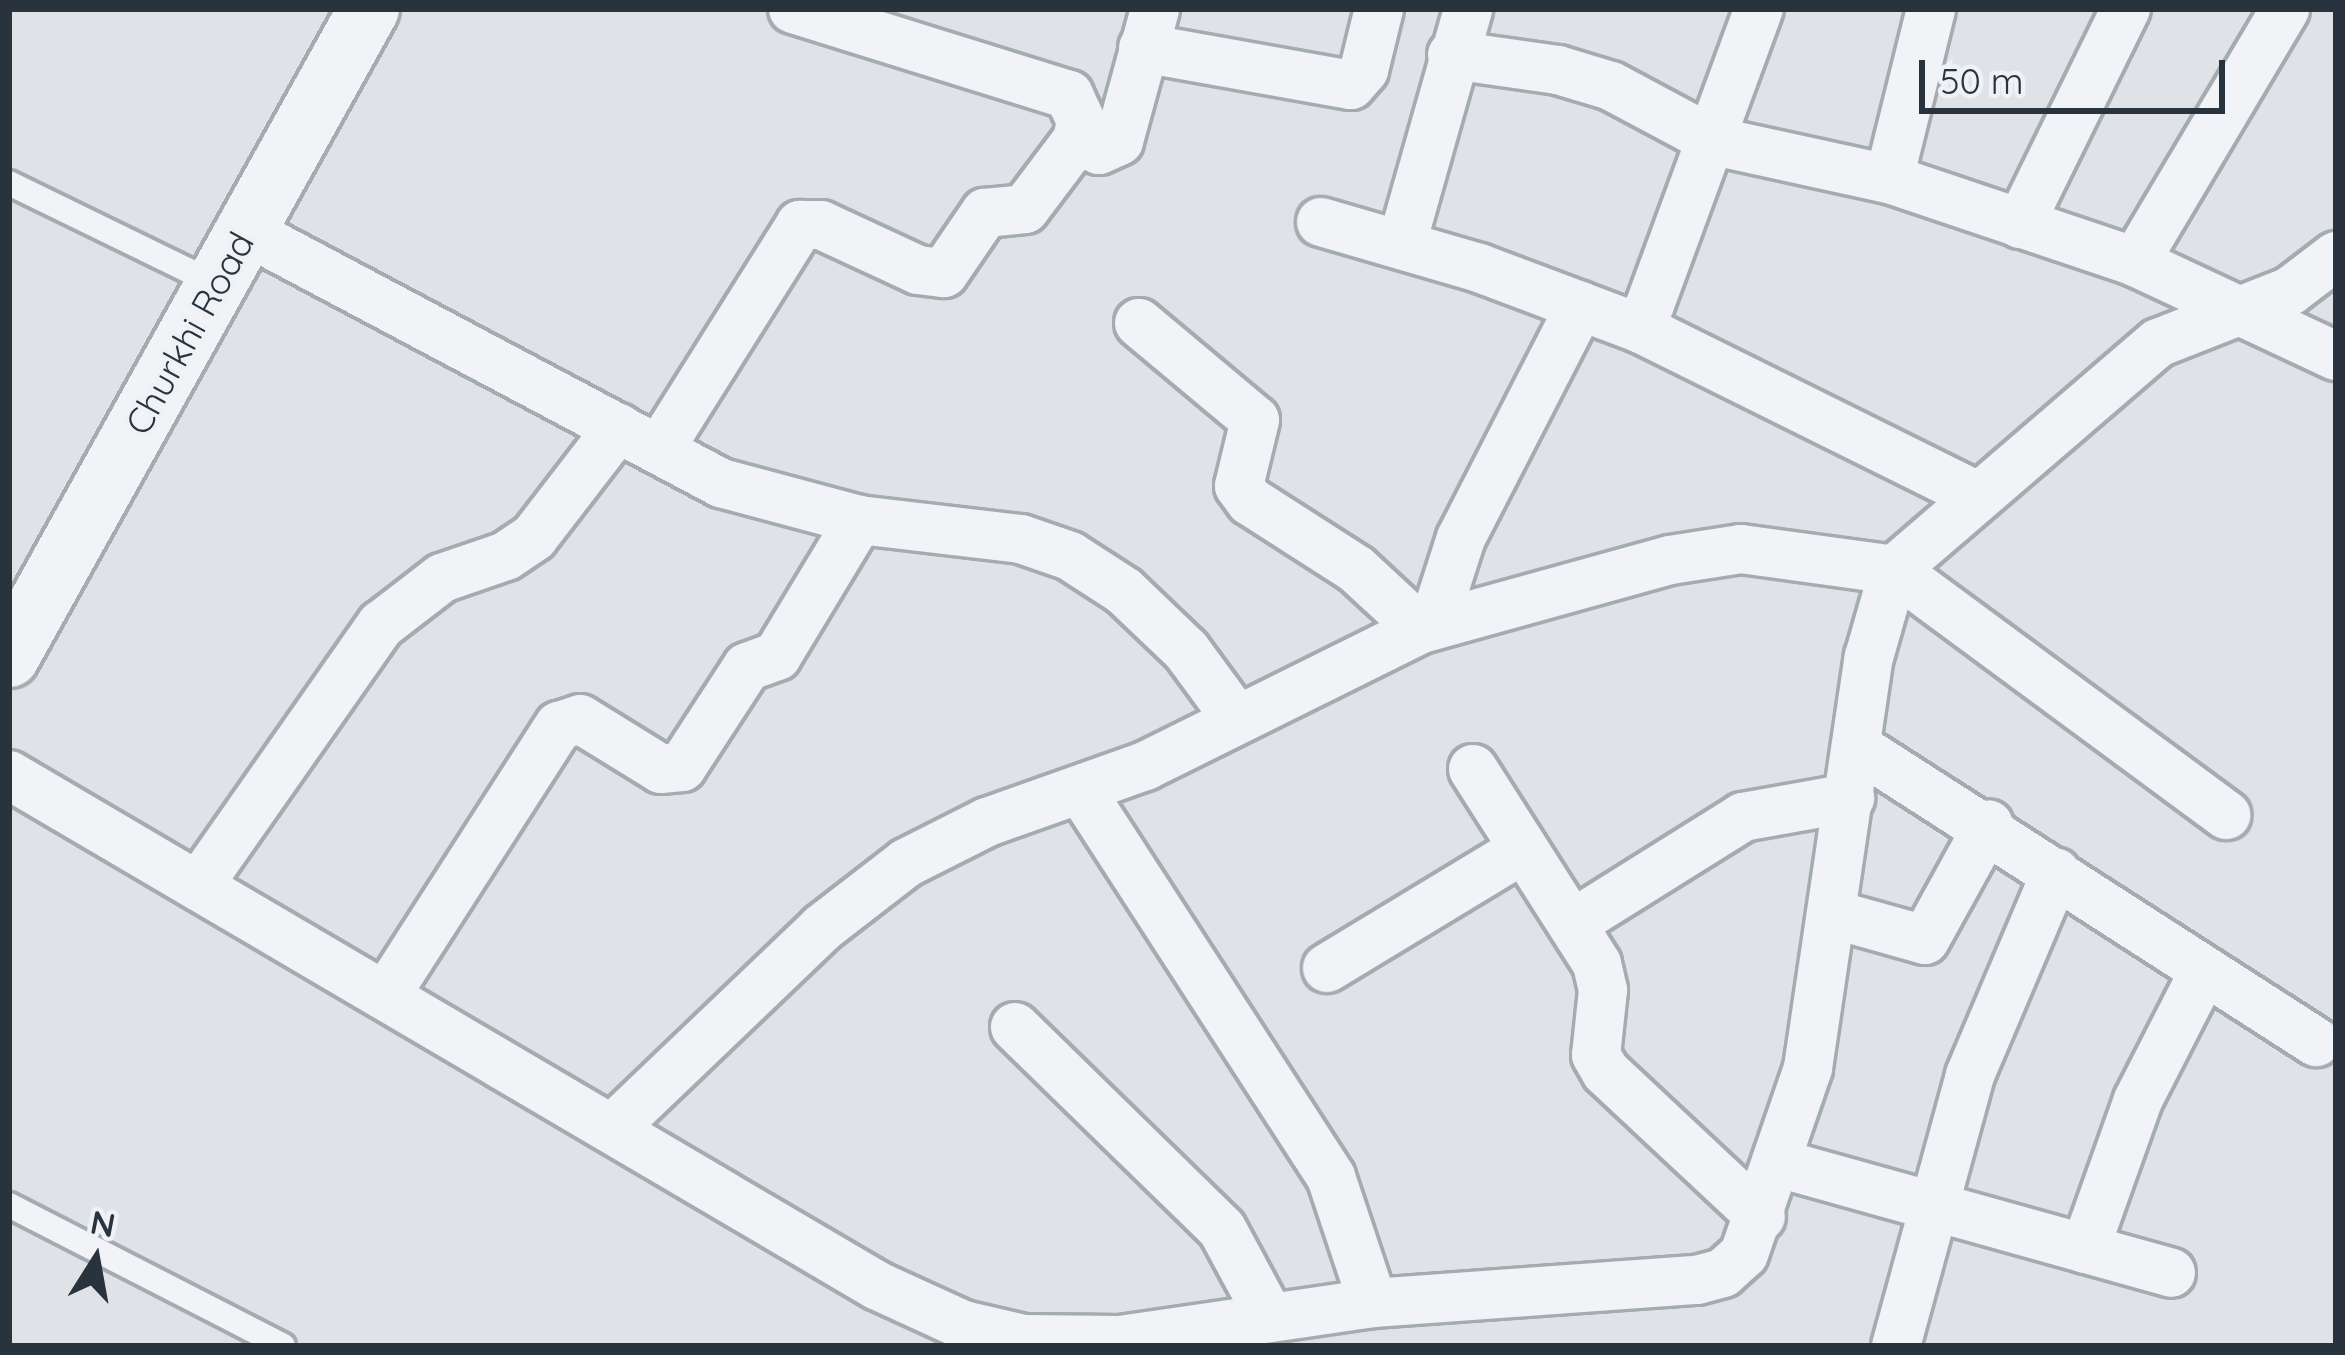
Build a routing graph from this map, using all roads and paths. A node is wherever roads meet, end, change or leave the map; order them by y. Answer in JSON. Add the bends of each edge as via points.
{"nodes":[{"id":1,"x":369,"y":9,"type":"edge"},
{"id":2,"x":1379,"y":9,"type":"edge"},
{"id":3,"x":1468,"y":9,"type":"edge"},
{"id":4,"x":1759,"y":9,"type":"edge"},
{"id":5,"x":1931,"y":9,"type":"edge"},
{"id":6,"x":2126,"y":9,"type":"edge"},
{"id":7,"x":2284,"y":9,"type":"edge"},
{"id":8,"x":814,"y":12,"type":"edge"},
{"id":9,"x":1149,"y":29,"type":"edge"},
{"id":10,"x":1364,"y":70,"type":"junction"},
{"id":11,"x":1448,"y":71,"type":"junction"},
{"id":12,"x":1076,"y":140,"type":"junction"},
{"id":13,"x":1714,"y":141,"type":"junction"},
{"id":14,"x":1889,"y":179,"type":"junction"},
{"id":15,"x":9,"y":183,"type":"edge"},
{"id":16,"x":1321,"y":222,"type":"dead end"},
{"id":17,"x":2020,"y":224,"type":"junction"},
{"id":18,"x":246,"y":230,"type":"junction"},
{"id":19,"x":1402,"y":243,"type":"junction"},
{"id":20,"x":2336,"y":256,"type":"edge"},
{"id":21,"x":2135,"y":262,"type":"junction"},
{"id":22,"x":216,"y":284,"type":"junction"},
{"id":23,"x":1580,"y":306,"type":"junction"},
{"id":24,"x":2244,"y":314,"type":"junction"},
{"id":25,"x":1138,"y":323,"type":"dead end"},
{"id":26,"x":1641,"y":329,"type":"junction"},
{"id":27,"x":2336,"y":356,"type":"edge"},
{"id":28,"x":639,"y":439,"type":"junction"},
{"id":29,"x":1975,"y":495,"type":"junction"},
{"id":30,"x":859,"y":520,"type":"junction"},
{"id":31,"x":1894,"y":570,"type":"junction"},
{"id":32,"x":1427,"y":627,"type":"junction"},
{"id":33,"x":9,"y":657,"type":"edge"},
{"id":34,"x":1236,"y":718,"type":"junction"},
{"id":35,"x":1857,"y":747,"type":"junction"},
{"id":36,"x":1473,"y":769,"type":"dead end"},
{"id":37,"x":9,"y":775,"type":"edge"},
{"id":38,"x":1082,"y":792,"type":"junction"},
{"id":39,"x":1850,"y":798,"type":"junction"},
{"id":40,"x":2226,"y":815,"type":"dead end"},
{"id":41,"x":1989,"y":824,"type":"junction"},
{"id":42,"x":1520,"y":851,"type":"junction"},
{"id":43,"x":2056,"y":872,"type":"junction"},
{"id":44,"x":199,"y":886,"type":"junction"},
{"id":45,"x":1836,"y":915,"type":"junction"},
{"id":46,"x":1572,"y":924,"type":"junction"},
{"id":47,"x":1327,"y":968,"type":"dead end"},
{"id":48,"x":2203,"y":974,"type":"junction"},
{"id":49,"x":386,"y":995,"type":"junction"},
{"id":50,"x":1016,"y":1027,"type":"dead end"},
{"id":51,"x":2316,"y":1042,"type":"dead end"},
{"id":52,"x":613,"y":1128,"type":"junction"},
{"id":53,"x":1778,"y":1163,"type":"junction"},
{"id":54,"x":1929,"y":1203,"type":"junction"},
{"id":55,"x":9,"y":1205,"type":"edge"},
{"id":56,"x":1761,"y":1217,"type":"junction"},
{"id":57,"x":2085,"y":1249,"type":"junction"},
{"id":58,"x":2170,"y":1274,"type":"dead end"},
{"id":59,"x":1270,"y":1318,"type":"junction"},
{"id":60,"x":1354,"y":1319,"type":"edge"},
{"id":61,"x":284,"y":1346,"type":"edge"},
{"id":62,"x":1896,"y":1346,"type":"edge"}],
"edges":[{"from":1,"to":18,"type":"street","name":"Churkhi Road"},
{"from":2,"to":10,"type":"street"},
{"from":3,"to":11,"type":"street"},
{"from":4,"to":13,"type":"street"},
{"from":5,"to":14,"type":"street"},
{"from":6,"to":17,"type":"street"},
{"from":7,"to":21,"type":"street"},
{"from":8,"to":12,"type":"street","via":[[1069,95],[1082,121]]},
{"from":9,"to":10,"type":"street","via":[[1338,86]]},
{"from":9,"to":12,"type":"street","via":[[1119,141],[1099,150]]},
{"from":10,"to":11,"type":"street"},
{"from":11,"to":13,"type":"street","via":[[1538,66],[1611,86]]},
{"from":11,"to":19,"type":"street"},
{"from":12,"to":28,"type":"street","via":[[1035,200],[985,213],[944,272],[918,270],[821,224],[800,224]]},
{"from":13,"to":14,"type":"street"},
{"from":13,"to":26,"type":"street"},
{"from":14,"to":17,"type":"street"},
{"from":15,"to":22,"type":"lane"},
{"from":16,"to":19,"type":"street"},
{"from":17,"to":21,"type":"street"},
{"from":18,"to":22,"type":"street","name":"Churkhi Road"},
{"from":18,"to":28,"type":"street"},
{"from":19,"to":23,"type":"street"},
{"from":20,"to":24,"type":"street"},
{"from":21,"to":24,"type":"street"},
{"from":22,"to":33,"type":"street","name":"Churkhi Road"},
{"from":23,"to":26,"type":"street"},
{"from":23,"to":32,"type":"street","via":[[1460,538]]},
{"from":24,"to":27,"type":"street"},
{"from":24,"to":29,"type":"street","via":[[2158,344]]},
{"from":25,"to":32,"type":"street","via":[[1255,420],[1239,486],[1250,501],[1356,568]]},
{"from":26,"to":29,"type":"street"},
{"from":28,"to":30,"type":"street","via":[[721,483]]},
{"from":28,"to":44,"type":"street","via":[[534,537],[442,578],[381,626]]},
{"from":29,"to":31,"type":"street"},
{"from":30,"to":34,"type":"street","via":[[1021,539],[1070,556],[1124,591],[1186,650]]},
{"from":30,"to":49,"type":"street","via":[[777,656],[747,667],[682,767],[661,770],[580,718],[559,725]]},
{"from":31,"to":32,"type":"street","via":[[1741,548]]},
{"from":31,"to":35,"type":"street","via":[[1869,658]]},
{"from":31,"to":40,"type":"street"},
{"from":32,"to":34,"type":"street"},
{"from":34,"to":38,"type":"street"},
{"from":35,"to":39,"type":"street"},
{"from":35,"to":41,"type":"street"},
{"from":36,"to":42,"type":"street"},
{"from":37,"to":44,"type":"street"},
{"from":38,"to":52,"type":"street","via":[[987,822],[905,863],[822,928]]},
{"from":38,"to":60,"type":"street","via":[[1331,1177]]},
{"from":39,"to":45,"type":"street"},
{"from":39,"to":46,"type":"street","via":[[1743,818]]},
{"from":41,"to":43,"type":"street"},
{"from":41,"to":45,"type":"street","via":[[1924,940]]},
{"from":42,"to":46,"type":"street"},
{"from":42,"to":47,"type":"street"},
{"from":43,"to":48,"type":"street"},
{"from":43,"to":54,"type":"street","via":[[2009,974]]},
{"from":44,"to":49,"type":"street"},
{"from":45,"to":53,"type":"street","via":[[1808,1068]]},
{"from":46,"to":56,"type":"street","via":[[1604,990],[1595,1038],[1606,1072]]},
{"from":48,"to":51,"type":"street"},
{"from":48,"to":57,"type":"street","via":[[2138,1100]]},
{"from":49,"to":52,"type":"street"},
{"from":50,"to":59,"type":"street","via":[[1222,1228]]},
{"from":52,"to":59,"type":"street","via":[[878,1286],[962,1325],[1024,1339],[1120,1340]]},
{"from":53,"to":54,"type":"street"},
{"from":53,"to":56,"type":"street"},
{"from":54,"to":57,"type":"street"},
{"from":54,"to":62,"type":"street"},
{"from":55,"to":61,"type":"lane"},
{"from":56,"to":60,"type":"street","via":[[1744,1254],[1723,1273],[1697,1280]]},
{"from":57,"to":58,"type":"street"},
{"from":59,"to":60,"type":"street"}]}
